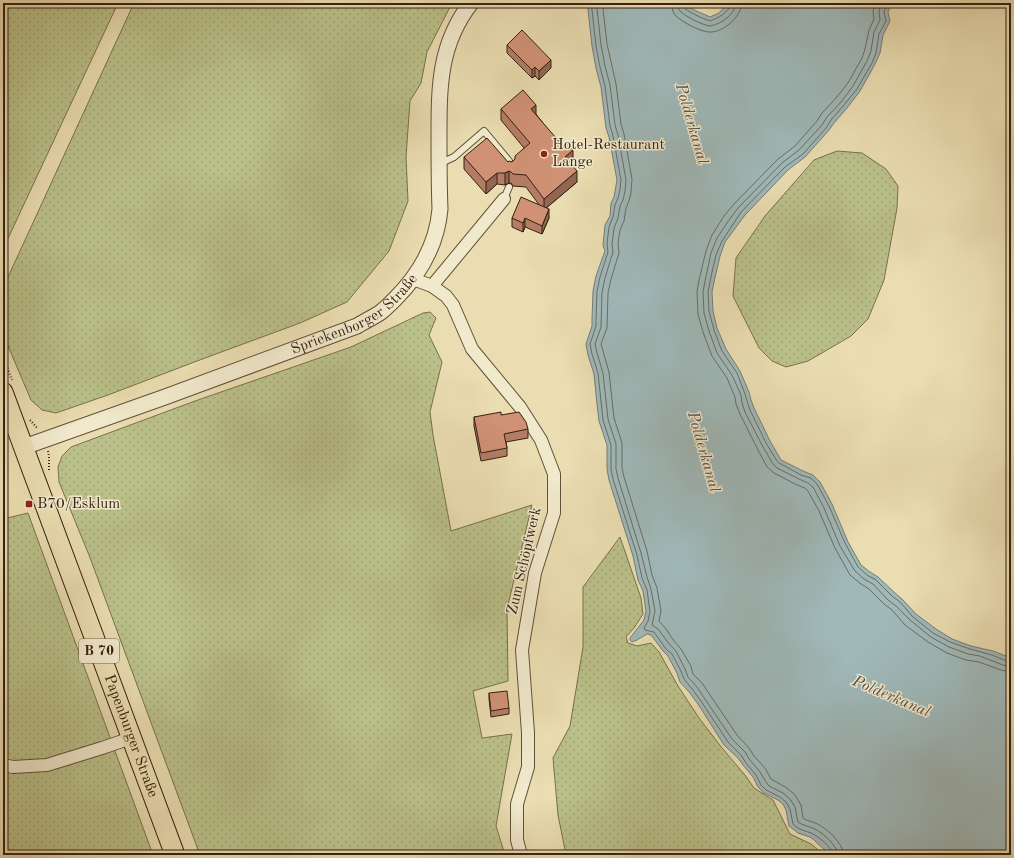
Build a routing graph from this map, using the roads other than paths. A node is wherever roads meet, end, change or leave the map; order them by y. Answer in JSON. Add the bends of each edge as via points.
{"nodes":[{"id":1,"x":471,"y":3,"type":"edge"},
{"id":2,"x":439,"y":164,"type":"junction"},
{"id":3,"x":511,"y":169,"type":"edge"},
{"id":4,"x":509,"y":187,"type":"dead end"},
{"id":5,"x":504,"y":199,"type":"joint"},
{"id":6,"x":413,"y":279,"type":"junction"},
{"id":7,"x":432,"y":286,"type":"junction"},
{"id":8,"x":3,"y":392,"type":"edge"},
{"id":9,"x":24,"y":447,"type":"junction"},
{"id":10,"x":132,"y":738,"type":"junction"},
{"id":11,"x":3,"y":765,"type":"edge"},
{"id":12,"x":175,"y":855,"type":"edge"},
{"id":13,"x":521,"y":855,"type":"edge"}],
"edges":[{"from":1,"to":2,"type":"street","name":"Spriekenborger Straße","via":[[447,46],[442,66]]},
{"from":2,"to":3,"type":"lane","via":[[454,156],[484,131],[509,161]]},
{"from":2,"to":6,"type":"street","name":"Spriekenborger Straße","via":[[439,222],[429,250]]},
{"from":4,"to":5,"type":"lane"},
{"from":5,"to":7,"type":"street"},
{"from":6,"to":7,"type":"street","name":"Zum Schöpfwerk"},
{"from":6,"to":9,"type":"street","name":"Spriekenborger Straße","via":[[382,311],[357,326]]},
{"from":7,"to":13,"type":"street","name":"Zum Schöpfwerk","via":[[454,305],[472,349],[520,407],[541,440],[554,474],[554,513],[535,573],[522,650],[528,767],[517,804],[517,840]]},
{"from":8,"to":9,"type":"main road","name":"Papenburger Straße","number":"B 70"},
{"from":9,"to":10,"type":"main road","name":"Papenburger Straße","number":"B 70"},
{"from":10,"to":11,"type":"street","via":[[47,765]]},
{"from":10,"to":12,"type":"main road","name":"Papenburger Straße","number":"B 70"}]}
